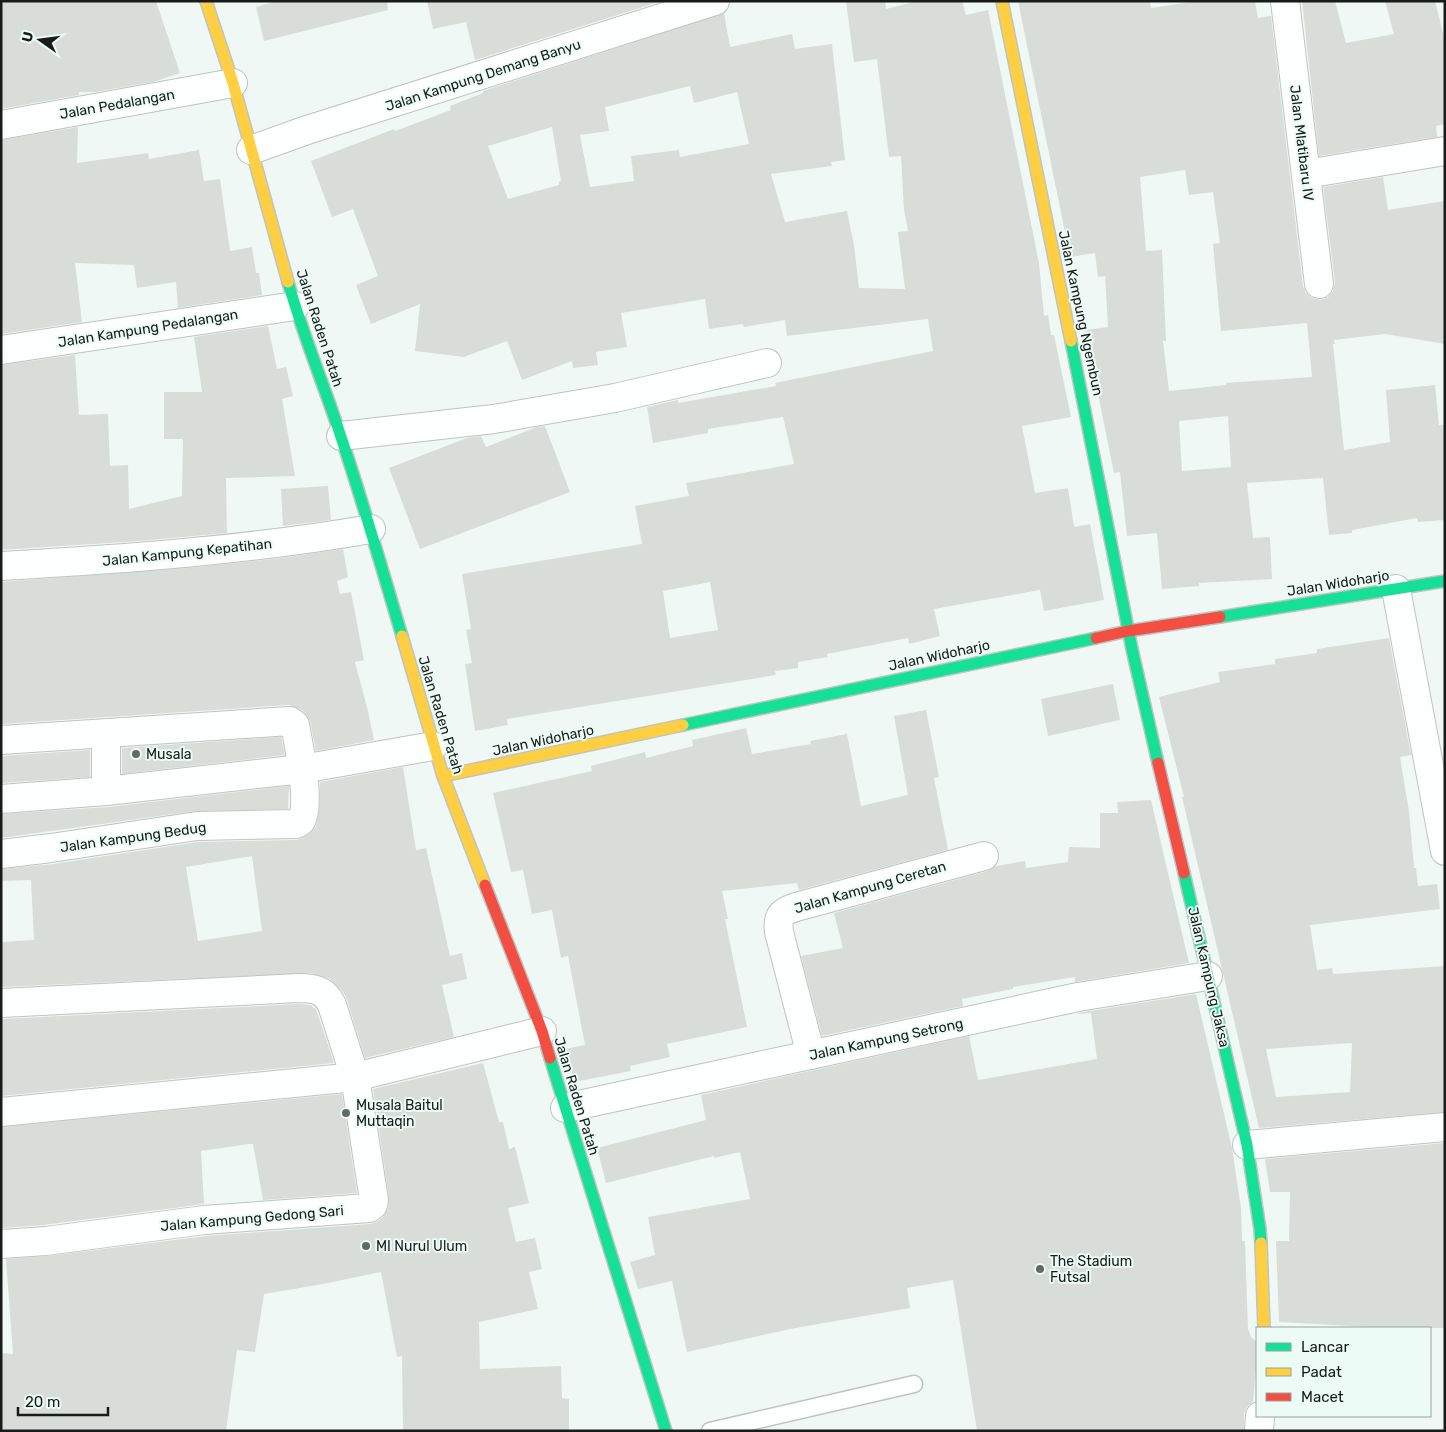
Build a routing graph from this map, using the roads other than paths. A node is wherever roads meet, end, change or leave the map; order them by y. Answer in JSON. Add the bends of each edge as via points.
{"nodes":[{"id":1,"x":206,"y":1,"type":"edge"},
{"id":2,"x":715,"y":1,"type":"edge"},
{"id":3,"x":1002,"y":1,"type":"edge"},
{"id":4,"x":1285,"y":1,"type":"edge"},
{"id":5,"x":233,"y":83,"type":"junction"},
{"id":6,"x":1,"y":125,"type":"edge"},
{"id":7,"x":251,"y":150,"type":"junction"},
{"id":8,"x":1445,"y":151,"type":"edge"},
{"id":9,"x":1306,"y":174,"type":"junction"},
{"id":10,"x":1319,"y":284,"type":"dead end"},
{"id":11,"x":295,"y":306,"type":"junction"},
{"id":12,"x":1,"y":350,"type":"edge"},
{"id":13,"x":766,"y":363,"type":"dead end"},
{"id":14,"x":341,"y":436,"type":"junction"},
{"id":15,"x":371,"y":530,"type":"junction"},
{"id":16,"x":1,"y":566,"type":"edge"},
{"id":17,"x":1445,"y":581,"type":"edge"},
{"id":18,"x":1396,"y":589,"type":"junction"},
{"id":19,"x":1128,"y":630,"type":"junction"},
{"id":20,"x":106,"y":734,"type":"junction"},
{"id":21,"x":1,"y":740,"type":"edge"},
{"id":22,"x":433,"y":746,"type":"junction"},
{"id":23,"x":302,"y":770,"type":"junction"},
{"id":24,"x":443,"y":776,"type":"junction"},
{"id":25,"x":106,"y":791,"type":"junction"},
{"id":26,"x":1,"y":799,"type":"edge"},
{"id":27,"x":1445,"y":851,"type":"edge"},
{"id":28,"x":1,"y":854,"type":"edge"},
{"id":29,"x":984,"y":856,"type":"dead end"},
{"id":30,"x":1208,"y":976,"type":"junction"},
{"id":31,"x":1,"y":1003,"type":"edge"},
{"id":32,"x":542,"y":1031,"type":"junction"},
{"id":33,"x":812,"y":1055,"type":"junction"},
{"id":34,"x":355,"y":1077,"type":"junction"},
{"id":35,"x":565,"y":1108,"type":"junction"},
{"id":36,"x":1,"y":1112,"type":"edge"},
{"id":37,"x":1445,"y":1127,"type":"edge"},
{"id":38,"x":1247,"y":1145,"type":"junction"},
{"id":39,"x":1,"y":1244,"type":"edge"},
{"id":40,"x":1264,"y":1327,"type":"edge"},
{"id":41,"x":914,"y":1384,"type":"dead end"},
{"id":42,"x":1260,"y":1417,"type":"edge"},
{"id":43,"x":666,"y":1431,"type":"edge"},
{"id":44,"x":710,"y":1431,"type":"edge"},
{"id":45,"x":1259,"y":1431,"type":"edge"}],
"edges":[{"from":1,"to":5,"type":"main road","name":"Jalan Raden Patah"},
{"from":2,"to":7,"type":"street","name":"Jalan Kampung Demang Banyu"},
{"from":3,"to":19,"type":"main road","name":"Jalan Kampung Ngembun"},
{"from":4,"to":9,"type":"street","name":"Jalan Mlatibaru IV"},
{"from":5,"to":6,"type":"street","name":"Jalan Pedalangan"},
{"from":5,"to":7,"type":"main road","name":"Jalan Raden Patah"},
{"from":7,"to":11,"type":"main road","name":"Jalan Raden Patah"},
{"from":8,"to":9,"type":"street"},
{"from":9,"to":10,"type":"street","name":"Jalan Mlatibaru IV"},
{"from":11,"to":12,"type":"street","name":"Jalan Kampung Pedalangan"},
{"from":11,"to":14,"type":"main road","name":"Jalan Raden Patah"},
{"from":13,"to":14,"type":"street","via":[[615,398],[494,419]]},
{"from":14,"to":15,"type":"main road","name":"Jalan Raden Patah"},
{"from":15,"to":16,"type":"street","name":"Jalan Kampung Kepatihan","via":[[108,560]]},
{"from":15,"to":22,"type":"main road","name":"Jalan Raden Patah"},
{"from":17,"to":18,"type":"main road","name":"Jalan Widoharjo"},
{"from":18,"to":19,"type":"main road","name":"Jalan Widoharjo"},
{"from":18,"to":27,"type":"street"},
{"from":19,"to":24,"type":"main road","name":"Jalan Widoharjo"},
{"from":19,"to":30,"type":"main road","name":"Jalan Kampung Jaksa"},
{"from":20,"to":21,"type":"street","name":"Jalan Kampung Bedug"},
{"from":20,"to":23,"type":"street","name":"Jalan Kampung Bedug","via":[[290,721],[295,725]]},
{"from":20,"to":25,"type":"street"},
{"from":22,"to":23,"type":"street"},
{"from":22,"to":24,"type":"main road","name":"Jalan Raden Patah"},
{"from":23,"to":25,"type":"street"},
{"from":23,"to":28,"type":"street","name":"Jalan Kampung Bedug","via":[[305,810],[301,821],[296,824],[197,826]]},
{"from":24,"to":32,"type":"main road","name":"Jalan Raden Patah"},
{"from":25,"to":26,"type":"street"},
{"from":29,"to":33,"type":"street","name":"Jalan Kampung Ceretan","via":[[796,907],[781,915],[779,932]]},
{"from":30,"to":33,"type":"street","name":"Jalan Kampung Setrong","via":[[1078,997]]},
{"from":30,"to":38,"type":"main road","name":"Jalan Kampung Jaksa"},
{"from":31,"to":34,"type":"street","name":"Jalan Kampung Gedong Sari","via":[[310,988],[328,996]]},
{"from":32,"to":34,"type":"street"},
{"from":32,"to":35,"type":"main road","name":"Jalan Raden Patah"},
{"from":33,"to":35,"type":"street","name":"Jalan Kampung Setrong"},
{"from":34,"to":36,"type":"street"},
{"from":34,"to":39,"type":"street","name":"Jalan Kampung Gedong Sari","via":[[374,1200],[369,1208],[204,1220],[46,1242]]},
{"from":35,"to":43,"type":"main road","name":"Jalan Raden Patah"},
{"from":37,"to":38,"type":"street"},
{"from":38,"to":40,"type":"main road","name":"Jalan Kampung Jaksa","via":[[1260,1229]]},
{"from":41,"to":44,"type":"lane"},
{"from":42,"to":45,"type":"street"}]}
